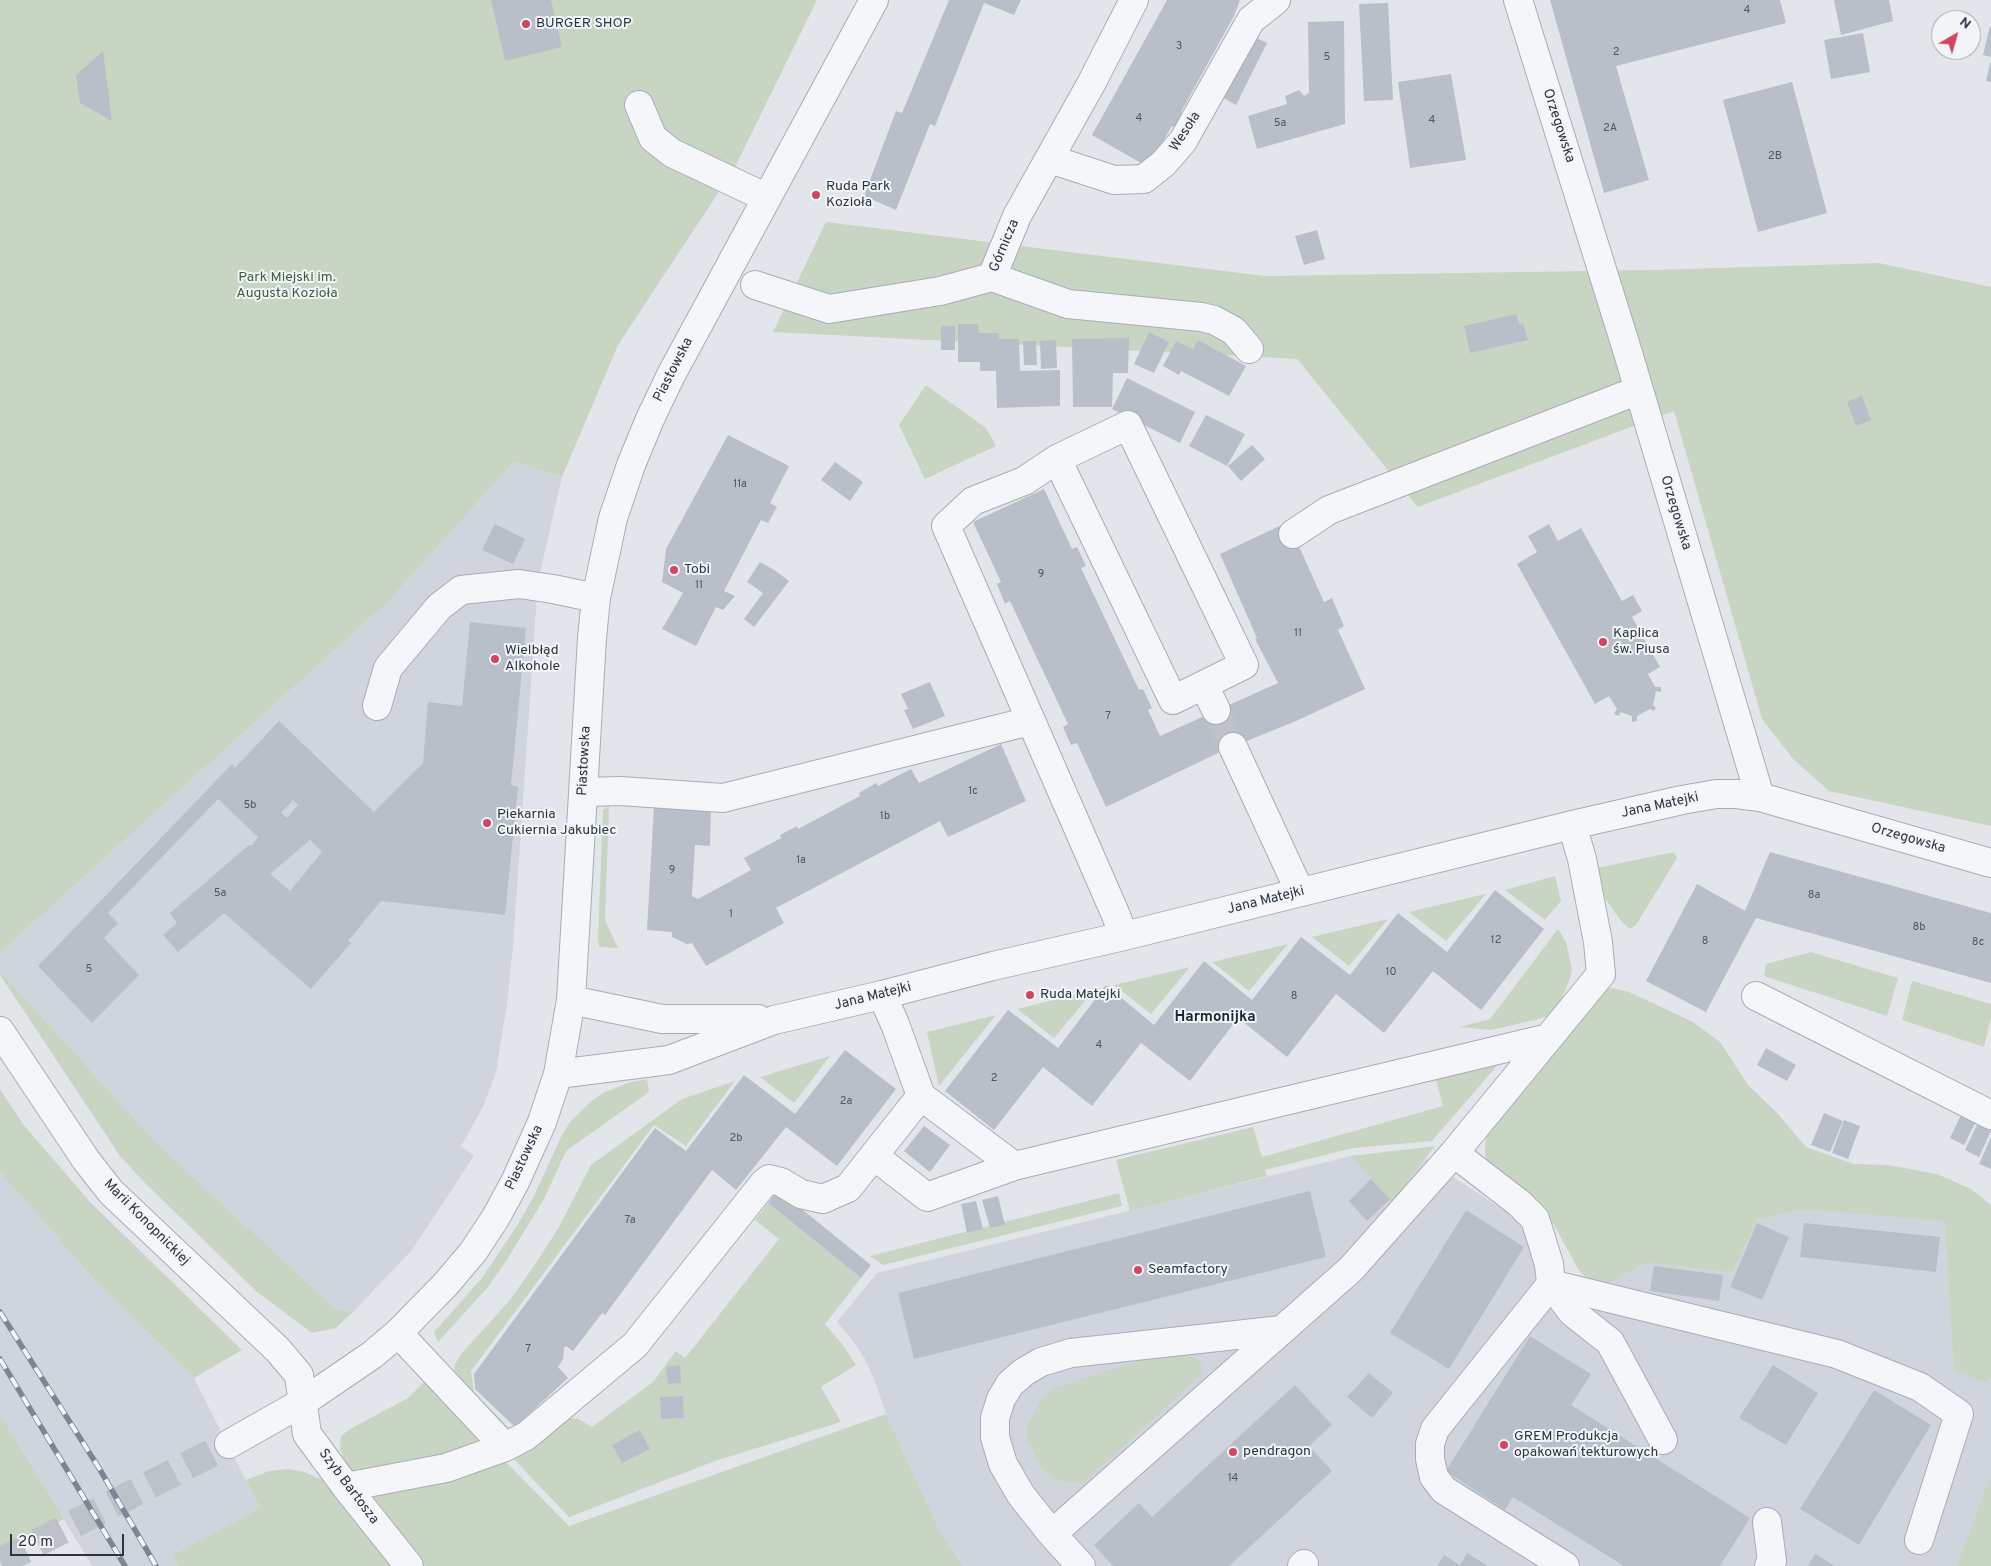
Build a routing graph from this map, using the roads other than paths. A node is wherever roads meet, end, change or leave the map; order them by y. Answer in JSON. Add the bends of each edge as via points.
{"nodes":[{"id":1,"x":874,"y":0,"type":"edge"},
{"id":2,"x":1134,"y":0,"type":"edge"},
{"id":3,"x":1276,"y":0,"type":"edge"},
{"id":4,"x":1518,"y":0,"type":"edge"},
{"id":5,"x":639,"y":105,"type":"dead end"},
{"id":6,"x":1050,"y":159,"type":"junction"},
{"id":7,"x":767,"y":198,"type":"junction"},
{"id":8,"x":992,"y":278,"type":"junction"},
{"id":9,"x":754,"y":285,"type":"dead end"},
{"id":10,"x":1249,"y":349,"type":"dead end"},
{"id":11,"x":1639,"y":390,"type":"junction"},
{"id":12,"x":1057,"y":459,"type":"junction"},
{"id":13,"x":1294,"y":534,"type":"dead end"},
{"id":14,"x":596,"y":598,"type":"junction"},
{"id":15,"x":1204,"y":686,"type":"junction"},
{"id":16,"x":377,"y":706,"type":"dead end"},
{"id":17,"x":1216,"y":710,"type":"tunnel mouth"},
{"id":18,"x":1030,"y":721,"type":"junction"},
{"id":19,"x":1233,"y":747,"type":"tunnel mouth"},
{"id":20,"x":584,"y":792,"type":"junction"},
{"id":21,"x":1760,"y":797,"type":"junction"},
{"id":22,"x":1572,"y":825,"type":"junction"},
{"id":23,"x":1991,"y":863,"type":"edge"},
{"id":24,"x":1300,"y":892,"type":"junction"},
{"id":25,"x":1124,"y":936,"type":"junction"},
{"id":26,"x":882,"y":995,"type":"junction"},
{"id":27,"x":1756,"y":996,"type":"dead end"},
{"id":28,"x":571,"y":1000,"type":"junction"},
{"id":29,"x":774,"y":1020,"type":"junction"},
{"id":30,"x":0,"y":1031,"type":"edge"},
{"id":31,"x":1548,"y":1038,"type":"junction"},
{"id":32,"x":558,"y":1074,"type":"junction"},
{"id":33,"x":921,"y":1096,"type":"junction"},
{"id":34,"x":1991,"y":1115,"type":"edge"},
{"id":35,"x":1454,"y":1152,"type":"junction"},
{"id":36,"x":874,"y":1156,"type":"junction"},
{"id":37,"x":1014,"y":1166,"type":"junction"},
{"id":38,"x":1551,"y":1284,"type":"junction"},
{"id":39,"x":1282,"y":1330,"type":"junction"},
{"id":40,"x":398,"y":1333,"type":"junction"},
{"id":41,"x":303,"y":1402,"type":"junction"},
{"id":42,"x":1663,"y":1440,"type":"dead end"},
{"id":43,"x":229,"y":1444,"type":"tunnel mouth"},
{"id":44,"x":506,"y":1447,"type":"junction"},
{"id":45,"x":346,"y":1487,"type":"junction"},
{"id":46,"x":1767,"y":1522,"type":"dead end"},
{"id":47,"x":1052,"y":1534,"type":"junction"},
{"id":48,"x":1919,"y":1540,"type":"dead end"},
{"id":49,"x":409,"y":1566,"type":"edge"},
{"id":50,"x":1081,"y":1566,"type":"edge"},
{"id":51,"x":1565,"y":1566,"type":"edge"},
{"id":52,"x":1769,"y":1566,"type":"edge"}],
"edges":[{"from":1,"to":7,"type":"street","name":"Piastowska"},
{"from":2,"to":6,"type":"street","name":"Górnicza"},
{"from":3,"to":6,"type":"street","name":"Wesoła","via":[[1251,20],[1183,141],[1144,179],[1114,180]]},
{"from":4,"to":11,"type":"street","name":"Orzegowska"},
{"from":5,"to":7,"type":"street","via":[[653,138],[672,153]]},
{"from":6,"to":8,"type":"street","name":"Górnicza","via":[[1017,216]]},
{"from":7,"to":14,"type":"street","name":"Piastowska","via":[[650,419],[613,518]]},
{"from":8,"to":9,"type":"street","name":"Górnicza","via":[[940,291],[829,310]]},
{"from":8,"to":10,"type":"street","via":[[1068,304],[1214,320],[1234,331]]},
{"from":11,"to":13,"type":"street","via":[[1329,510]]},
{"from":11,"to":21,"type":"street","name":"Orzegowska"},
{"from":12,"to":15,"type":"street","via":[[1174,700]]},
{"from":12,"to":15,"type":"street","via":[[1128,425],[1244,665]]},
{"from":12,"to":18,"type":"street","via":[[1024,481],[973,501],[946,526]]},
{"from":14,"to":16,"type":"street","via":[[519,584],[461,590],[439,607],[388,668]]},
{"from":14,"to":20,"type":"street","name":"Piastowska","via":[[588,683]]},
{"from":15,"to":17,"type":"street"},
{"from":18,"to":20,"type":"street","via":[[723,798],[620,791]]},
{"from":18,"to":25,"type":"street"},
{"from":19,"to":24,"type":"street"},
{"from":20,"to":28,"type":"street","name":"Piastowska"},
{"from":21,"to":22,"type":"street","name":"Jana Matejki","via":[[1716,794]]},
{"from":21,"to":23,"type":"street","name":"Orzegowska"},
{"from":22,"to":24,"type":"street","name":"Jana Matejki"},
{"from":22,"to":31,"type":"street","via":[[1582,859],[1601,974]]},
{"from":24,"to":25,"type":"street","name":"Jana Matejki"},
{"from":25,"to":26,"type":"street","name":"Jana Matejki"},
{"from":26,"to":29,"type":"street","name":"Jana Matejki"},
{"from":26,"to":33,"type":"street"},
{"from":27,"to":34,"type":"street"},
{"from":28,"to":29,"type":"street","name":"Jana Matejki","via":[[662,1019]]},
{"from":28,"to":32,"type":"street","name":"Piastowska"},
{"from":29,"to":32,"type":"street","name":"Jana Matejki","via":[[669,1060]]},
{"from":30,"to":41,"type":"street","name":"Marii Konopnickiej","via":[[111,1192],[278,1350],[299,1375]]},
{"from":31,"to":35,"type":"street"},
{"from":31,"to":37,"type":"street"},
{"from":32,"to":40,"type":"street","name":"Piastowska","via":[[530,1151],[496,1217],[473,1252]]},
{"from":33,"to":36,"type":"street"},
{"from":33,"to":37,"type":"street"},
{"from":35,"to":38,"type":"street","via":[[1536,1219],[1549,1264]]},
{"from":35,"to":39,"type":"street","via":[[1351,1269]]},
{"from":36,"to":37,"type":"street","via":[[927,1197]]},
{"from":36,"to":44,"type":"street","via":[[848,1188],[822,1199],[801,1194],[781,1182],[770,1179],[764,1183],[635,1345],[526,1436]]},
{"from":38,"to":42,"type":"street","via":[[1572,1312],[1610,1342]]},
{"from":38,"to":48,"type":"street","via":[[1838,1354],[1920,1387],[1959,1414]]},
{"from":38,"to":51,"type":"street","via":[[1435,1429],[1430,1459],[1434,1476],[1444,1490]]},
{"from":39,"to":47,"type":"street"},
{"from":39,"to":47,"type":"street","via":[[1071,1353],[1041,1362],[1010,1384],[995,1418],[995,1438],[1003,1464],[1021,1495]]},
{"from":40,"to":41,"type":"street","name":"Piastowska","via":[[372,1355]]},
{"from":40,"to":44,"type":"street"},
{"from":41,"to":43,"type":"street","name":"Piastowska"},
{"from":41,"to":45,"type":"street","name":"Szyb Bartosza","via":[[307,1434]]},
{"from":44,"to":45,"type":"street","via":[[446,1468]]},
{"from":45,"to":49,"type":"street","name":"Szyb Bartosza"},
{"from":46,"to":52,"type":"street","via":[[1772,1561]]},
{"from":47,"to":50,"type":"street"}]}
